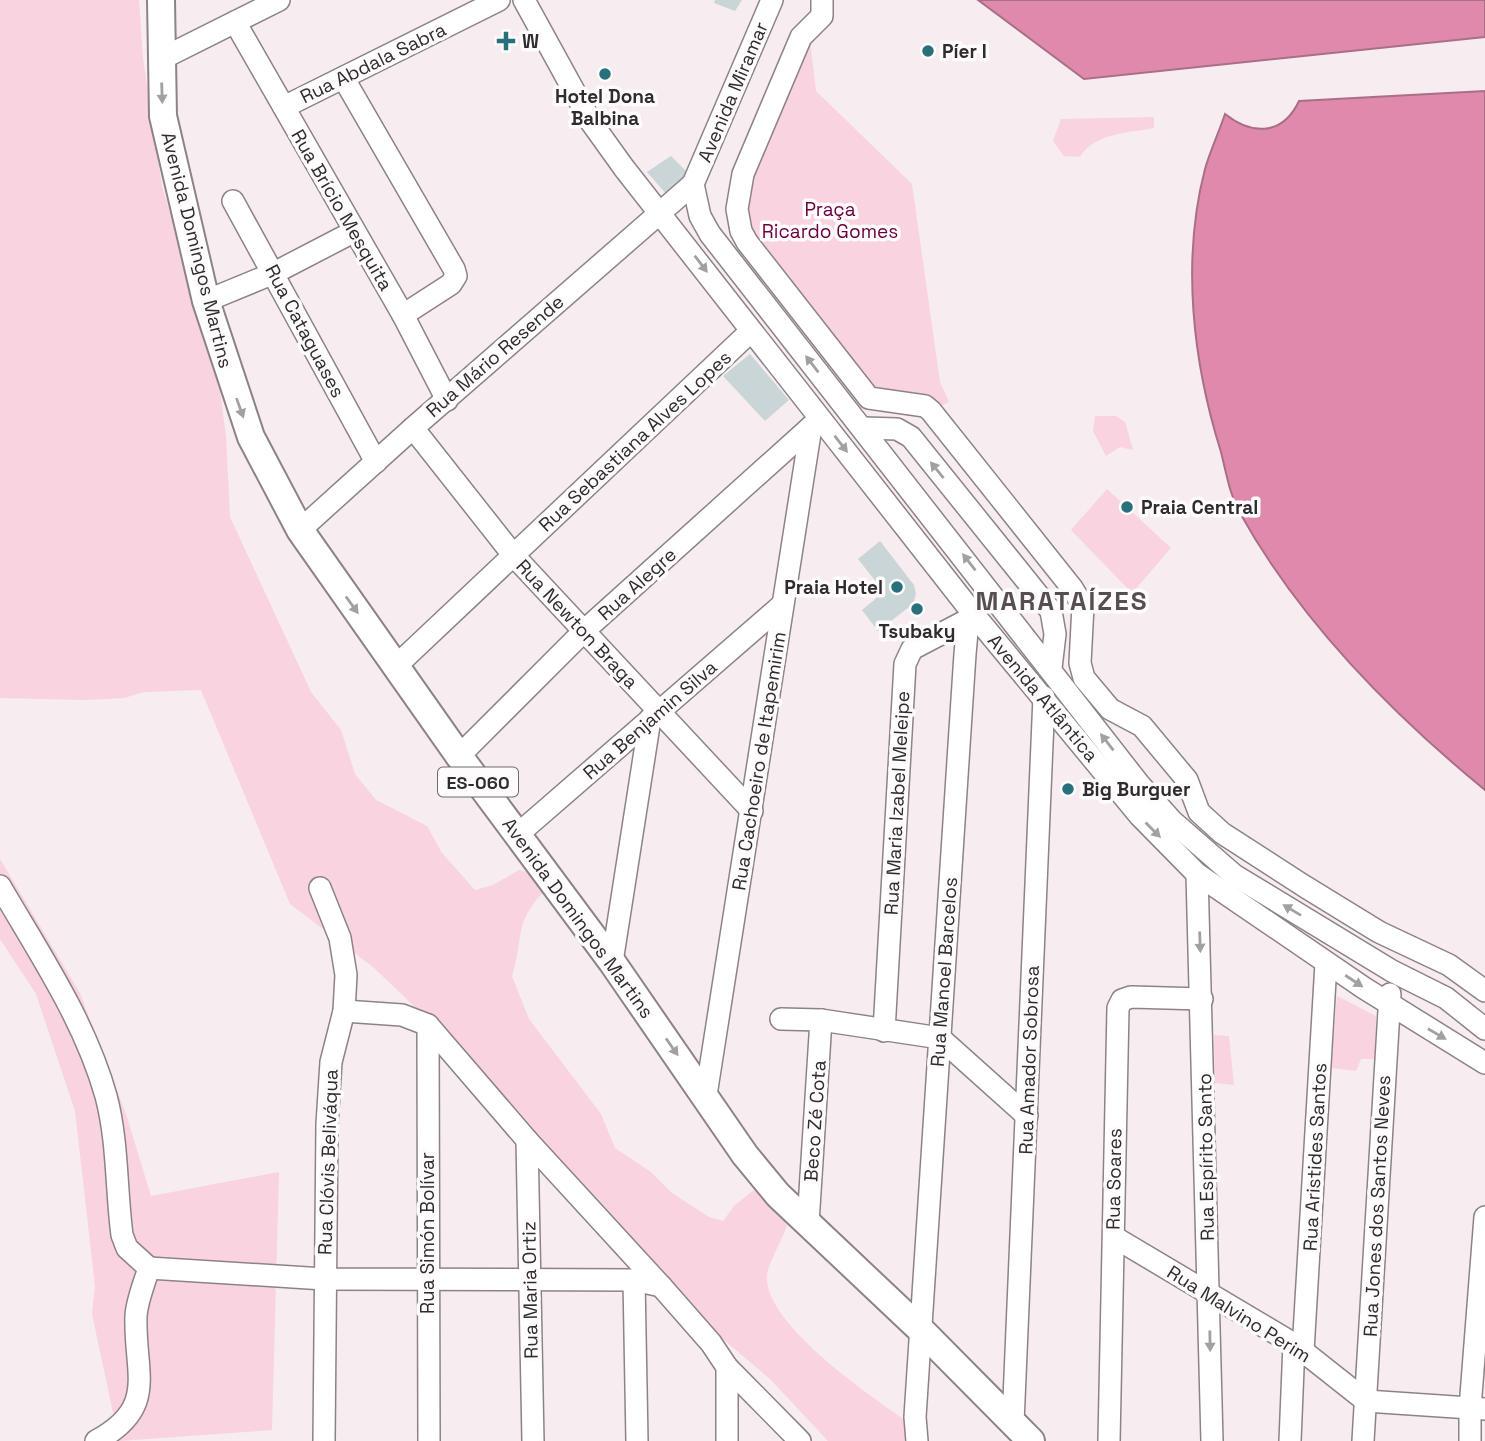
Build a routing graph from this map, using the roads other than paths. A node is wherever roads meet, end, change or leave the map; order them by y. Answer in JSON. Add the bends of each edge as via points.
{"nodes":[{"id":1,"x":161,"y":0,"type":"edge"},
{"id":2,"x":499,"y":0,"type":"edge"},
{"id":3,"x":524,"y":0,"type":"edge"},
{"id":4,"x":772,"y":0,"type":"edge"},
{"id":5,"x":822,"y":0,"type":"edge"},
{"id":6,"x":273,"y":2,"type":"edge"},
{"id":7,"x":235,"y":22,"type":"junction"},
{"id":8,"x":161,"y":59,"type":"junction"},
{"id":9,"x":344,"y":79,"type":"junction"},
{"id":10,"x":284,"y":107,"type":"junction"},
{"id":11,"x":693,"y":184,"type":"junction"},
{"id":12,"x":233,"y":201,"type":"dead end"},
{"id":13,"x":660,"y":210,"type":"junction"},
{"id":14,"x":353,"y":232,"type":"junction"},
{"id":15,"x":274,"y":273,"type":"junction"},
{"id":16,"x":206,"y":301,"type":"junction"},
{"id":17,"x":403,"y":315,"type":"junction"},
{"id":18,"x":751,"y":331,"type":"junction"},
{"id":19,"x":447,"y":400,"type":"junction"},
{"id":20,"x":816,"y":423,"type":"junction"},
{"id":21,"x":412,"y":428,"type":"junction"},
{"id":22,"x":864,"y":428,"type":"junction"},
{"id":23,"x":376,"y":462,"type":"junction"},
{"id":24,"x":300,"y":530,"type":"junction"},
{"id":25,"x":514,"y":556,"type":"junction"},
{"id":26,"x":782,"y":605,"type":"junction"},
{"id":27,"x":975,"y":616,"type":"junction"},
{"id":28,"x":585,"y":630,"type":"junction"},
{"id":29,"x":396,"y":666,"type":"junction"},
{"id":30,"x":1051,"y":668,"type":"junction"},
{"id":31,"x":1044,"y":697,"type":"junction"},
{"id":32,"x":655,"y":715,"type":"junction"},
{"id":33,"x":459,"y":756,"type":"junction"},
{"id":34,"x":752,"y":811,"type":"junction"},
{"id":35,"x":517,"y":835,"type":"junction"},
{"id":36,"x":1198,"y":874,"type":"junction"},
{"id":37,"x":0,"y":886,"type":"edge"},
{"id":38,"x":320,"y":888,"type":"dead end"},
{"id":39,"x":612,"y":962,"type":"junction"},
{"id":40,"x":1326,"y":963,"type":"junction"},
{"id":41,"x":1392,"y":971,"type":"junction"},
{"id":42,"x":1485,"y":991,"type":"edge"},
{"id":43,"x":1202,"y":999,"type":"junction"},
{"id":44,"x":1389,"y":1004,"type":"junction"},
{"id":45,"x":344,"y":1011,"type":"junction"},
{"id":46,"x":781,"y":1019,"type":"dead end"},
{"id":47,"x":821,"y":1020,"type":"junction"},
{"id":48,"x":428,"y":1025,"type":"junction"},
{"id":49,"x":1485,"y":1029,"type":"edge"},
{"id":50,"x":884,"y":1031,"type":"junction"},
{"id":51,"x":940,"y":1038,"type":"junction"},
{"id":52,"x":1485,"y":1063,"type":"edge"},
{"id":53,"x":706,"y":1096,"type":"junction"},
{"id":54,"x":1027,"y":1116,"type":"junction"},
{"id":55,"x":527,"y":1140,"type":"junction"},
{"id":56,"x":1485,"y":1217,"type":"edge"},
{"id":57,"x":808,"y":1223,"type":"junction"},
{"id":58,"x":1114,"y":1237,"type":"junction"},
{"id":59,"x":149,"y":1269,"type":"junction"},
{"id":60,"x":324,"y":1279,"type":"junction"},
{"id":61,"x":426,"y":1279,"type":"junction"},
{"id":62,"x":530,"y":1279,"type":"junction"},
{"id":63,"x":634,"y":1280,"type":"junction"},
{"id":64,"x":661,"y":1286,"type":"junction"},
{"id":65,"x":1209,"y":1297,"type":"junction"},
{"id":66,"x":922,"y":1331,"type":"junction"},
{"id":67,"x":1298,"y":1348,"type":"junction"},
{"id":68,"x":727,"y":1367,"type":"junction"},
{"id":69,"x":1366,"y":1401,"type":"junction"},
{"id":70,"x":1477,"y":1409,"type":"edge"},
{"id":71,"x":1022,"y":1432,"type":"edge"},
{"id":72,"x":96,"y":1441,"type":"edge"},
{"id":73,"x":324,"y":1441,"type":"edge"},
{"id":74,"x":429,"y":1441,"type":"edge"},
{"id":75,"x":533,"y":1441,"type":"edge"},
{"id":76,"x":637,"y":1441,"type":"edge"},
{"id":77,"x":727,"y":1441,"type":"edge"},
{"id":78,"x":800,"y":1441,"type":"edge"},
{"id":79,"x":917,"y":1441,"type":"edge"},
{"id":80,"x":1109,"y":1441,"type":"edge"},
{"id":81,"x":1212,"y":1441,"type":"edge"},
{"id":82,"x":1290,"y":1441,"type":"edge"},
{"id":83,"x":1363,"y":1441,"type":"edge"},
{"id":84,"x":1470,"y":1441,"type":"edge"}],
"edges":[{"from":1,"to":8,"type":"main road","name":"Avenida Domingos Martins","number":"ES-060"},
{"from":2,"to":9,"type":"street","name":"Rua Abdala Sabra"},
{"from":3,"to":13,"type":"street","name":"Avenida Atlântica","via":[[591,122]]},
{"from":4,"to":11,"type":"street","name":"Avenida Miramar"},
{"from":5,"to":42,"type":"street","via":[[822,16],[800,37],[743,174],[737,209],[747,242],[865,394],[874,400],[928,408],[1063,578],[1083,606],[1083,678],[1110,709],[1142,726],[1187,780],[1199,812],[1222,833],[1304,886],[1380,932],[1449,965]]},
{"from":6,"to":7,"type":"street"},
{"from":7,"to":8,"type":"street"},
{"from":7,"to":10,"type":"street","name":"Rua Brício Mesquita"},
{"from":8,"to":16,"type":"main road","name":"Avenida Domingos Martins","number":"ES-060","one_way":true,"via":[[163,116]]},
{"from":9,"to":10,"type":"street","name":"Rua Abdala Sabra"},
{"from":9,"to":17,"type":"street","via":[[456,276]]},
{"from":10,"to":14,"type":"street","name":"Rua Brício Mesquita"},
{"from":11,"to":13,"type":"street","name":"Rua Mário Resende"},
{"from":22,"to":11,"type":"street","name":"Avenida Atlântica","one_way":true,"via":[[710,234],[700,216]]},
{"from":12,"to":15,"type":"street","name":"Rua Cataguases"},
{"from":13,"to":18,"type":"street","name":"Avenida Atlântica","one_way":true},
{"from":13,"to":19,"type":"street","name":"Rua Mário Resende"},
{"from":14,"to":15,"type":"street"},
{"from":14,"to":17,"type":"street","name":"Rua Brício Mesquita"},
{"from":15,"to":16,"type":"street"},
{"from":15,"to":23,"type":"street","name":"Rua Cataguases"},
{"from":16,"to":24,"type":"main road","name":"Avenida Domingos Martins","number":"ES-060","one_way":true,"via":[[251,437]]},
{"from":17,"to":19,"type":"street","name":"Rua Brício Mesquita"},
{"from":18,"to":20,"type":"street","name":"Avenida Atlântica"},
{"from":18,"to":25,"type":"street","name":"Rua Sebastiana Alves Lopes"},
{"from":19,"to":21,"type":"street","name":"Rua Mário Resende"},
{"from":20,"to":26,"type":"street","name":"Rua Cachoeiro de Itapemirim"},
{"from":20,"to":27,"type":"street","name":"Avenida Atlântica","one_way":true},
{"from":20,"to":28,"type":"street","name":"Rua Alegre"},
{"from":21,"to":23,"type":"street","name":"Rua Mário Resende"},
{"from":21,"to":25,"type":"street","name":"Rua Newton Braga"},
{"from":30,"to":22,"type":"street","name":"Avenida Atlântica","one_way":true},
{"from":30,"to":22,"type":"street","one_way":true,"via":[[1055,634],[1051,611],[911,437],[897,429]]},
{"from":23,"to":24,"type":"street","name":"Rua Mário Resende"},
{"from":24,"to":29,"type":"main road","name":"Avenida Domingos Martins","number":"ES-060","one_way":true},
{"from":25,"to":28,"type":"street","name":"Rua Newton Braga"},
{"from":25,"to":29,"type":"street","name":"Rua Sebastiana Alves Lopes"},
{"from":26,"to":32,"type":"street","name":"Rua Benjamin Silva"},
{"from":26,"to":34,"type":"street","name":"Rua Cachoeiro de Itapemirim"},
{"from":27,"to":31,"type":"street","name":"Avenida Atlântica"},
{"from":27,"to":50,"type":"street","name":"Rua Maria Izabel Meleipe","via":[[912,649],[905,664]]},
{"from":27,"to":51,"type":"street","name":"Rua Manoel Barcelos","via":[[967,632]]},
{"from":28,"to":32,"type":"street","name":"Rua Newton Braga"},
{"from":28,"to":33,"type":"street","name":"Rua Alegre"},
{"from":29,"to":33,"type":"main road","name":"Avenida Domingos Martins","number":"ES-060"},
{"from":41,"to":30,"type":"street","name":"Avenida Atlântica","one_way":true,"via":[[1234,875],[1172,821]]},
{"from":31,"to":36,"type":"street","name":"Avenida Atlântica","one_way":true,"via":[[1140,816]]},
{"from":31,"to":54,"type":"street","name":"Rua Amador Sobrosa"},
{"from":32,"to":34,"type":"street","name":"Rua Newton Braga"},
{"from":32,"to":35,"type":"street","name":"Rua Benjamin Silva"},
{"from":32,"to":39,"type":"street"},
{"from":33,"to":35,"type":"main road","name":"Avenida Domingos Martins","number":"ES-060"},
{"from":34,"to":53,"type":"street","name":"Rua Cachoeiro de Itapemirim"},
{"from":35,"to":39,"type":"main road","name":"Avenida Domingos Martins","number":"ES-060"},
{"from":36,"to":40,"type":"street","name":"Avenida Atlântica"},
{"from":36,"to":43,"type":"street","name":"Rua Espírito Santo","one_way":true},
{"from":37,"to":59,"type":"street","via":[[49,969],[106,1095],[122,1234],[127,1248]]},
{"from":38,"to":45,"type":"street","name":"Rua Clóvis Beliváqua","via":[[340,938],[346,975]]},
{"from":39,"to":53,"type":"main road","name":"Avenida Domingos Martins","number":"ES-060","one_way":true},
{"from":40,"to":44,"type":"street","name":"Avenida Atlântica","one_way":true},
{"from":40,"to":67,"type":"street","name":"Rua Aristides Santos"},
{"from":41,"to":44,"type":"street","name":"Rua Jones dos Santos Neves"},
{"from":41,"to":49,"type":"street","name":"Avenida Atlântica","via":[[1446,998]]},
{"from":43,"to":58,"type":"street","name":"Rua Soares","via":[[1131,997],[1119,1003]]},
{"from":43,"to":65,"type":"street","name":"Rua Espírito Santo"},
{"from":44,"to":52,"type":"street","name":"Avenida Atlântica","one_way":true},
{"from":44,"to":69,"type":"street","name":"Rua Jones dos Santos Neves"},
{"from":45,"to":48,"type":"street","via":[[402,1015]]},
{"from":45,"to":60,"type":"street","name":"Rua Clóvis Beliváqua","via":[[331,1062]]},
{"from":46,"to":47,"type":"street"},
{"from":47,"to":50,"type":"street"},
{"from":47,"to":57,"type":"street","name":"Beco Zé Cota"},
{"from":48,"to":55,"type":"street"},
{"from":48,"to":61,"type":"street","name":"Rua Simón Bolívar"},
{"from":50,"to":51,"type":"street"},
{"from":51,"to":54,"type":"street"},
{"from":51,"to":66,"type":"street","name":"Rua Manoel Barcelos"},
{"from":53,"to":57,"type":"main road","name":"Avenida Domingos Martins","number":"ES-060","via":[[778,1195]]},
{"from":54,"to":71,"type":"street","name":"Rua Amador Sobrosa"},
{"from":55,"to":62,"type":"street","name":"Rua Maria Ortiz"},
{"from":55,"to":64,"type":"street"},
{"from":56,"to":70,"type":"street"},
{"from":57,"to":66,"type":"main road","name":"Avenida Domingos Martins","number":"ES-060"},
{"from":58,"to":65,"type":"street","name":"Rua Malvino Perim"},
{"from":58,"to":80,"type":"street","name":"Rua Soares"},
{"from":59,"to":60,"type":"street"},
{"from":59,"to":72,"type":"street","via":[[136,1312],[141,1373],[136,1403],[119,1429]]},
{"from":60,"to":61,"type":"street"},
{"from":60,"to":73,"type":"street","name":"Rua Clóvis Beliváqua"},
{"from":61,"to":62,"type":"street"},
{"from":61,"to":74,"type":"street","name":"Rua Simón Bolívar"},
{"from":62,"to":63,"type":"street"},
{"from":62,"to":75,"type":"street","name":"Rua Maria Ortiz"},
{"from":63,"to":64,"type":"street"},
{"from":63,"to":76,"type":"street"},
{"from":64,"to":68,"type":"street"},
{"from":65,"to":67,"type":"street","name":"Rua Malvino Perim"},
{"from":65,"to":81,"type":"street","name":"Rua Espírito Santo","one_way":true},
{"from":66,"to":71,"type":"main road","name":"Avenida Domingos Martins","number":"ES-060"},
{"from":66,"to":79,"type":"street","name":"Rua Manoel Barcelos"},
{"from":67,"to":69,"type":"street","name":"Rua Malvino Perim"},
{"from":67,"to":82,"type":"street","name":"Rua Aristides Santos"},
{"from":68,"to":77,"type":"street"},
{"from":68,"to":78,"type":"street"},
{"from":69,"to":70,"type":"street"},
{"from":69,"to":83,"type":"street","name":"Rua Jones dos Santos Neves"},
{"from":70,"to":84,"type":"street"}]}
